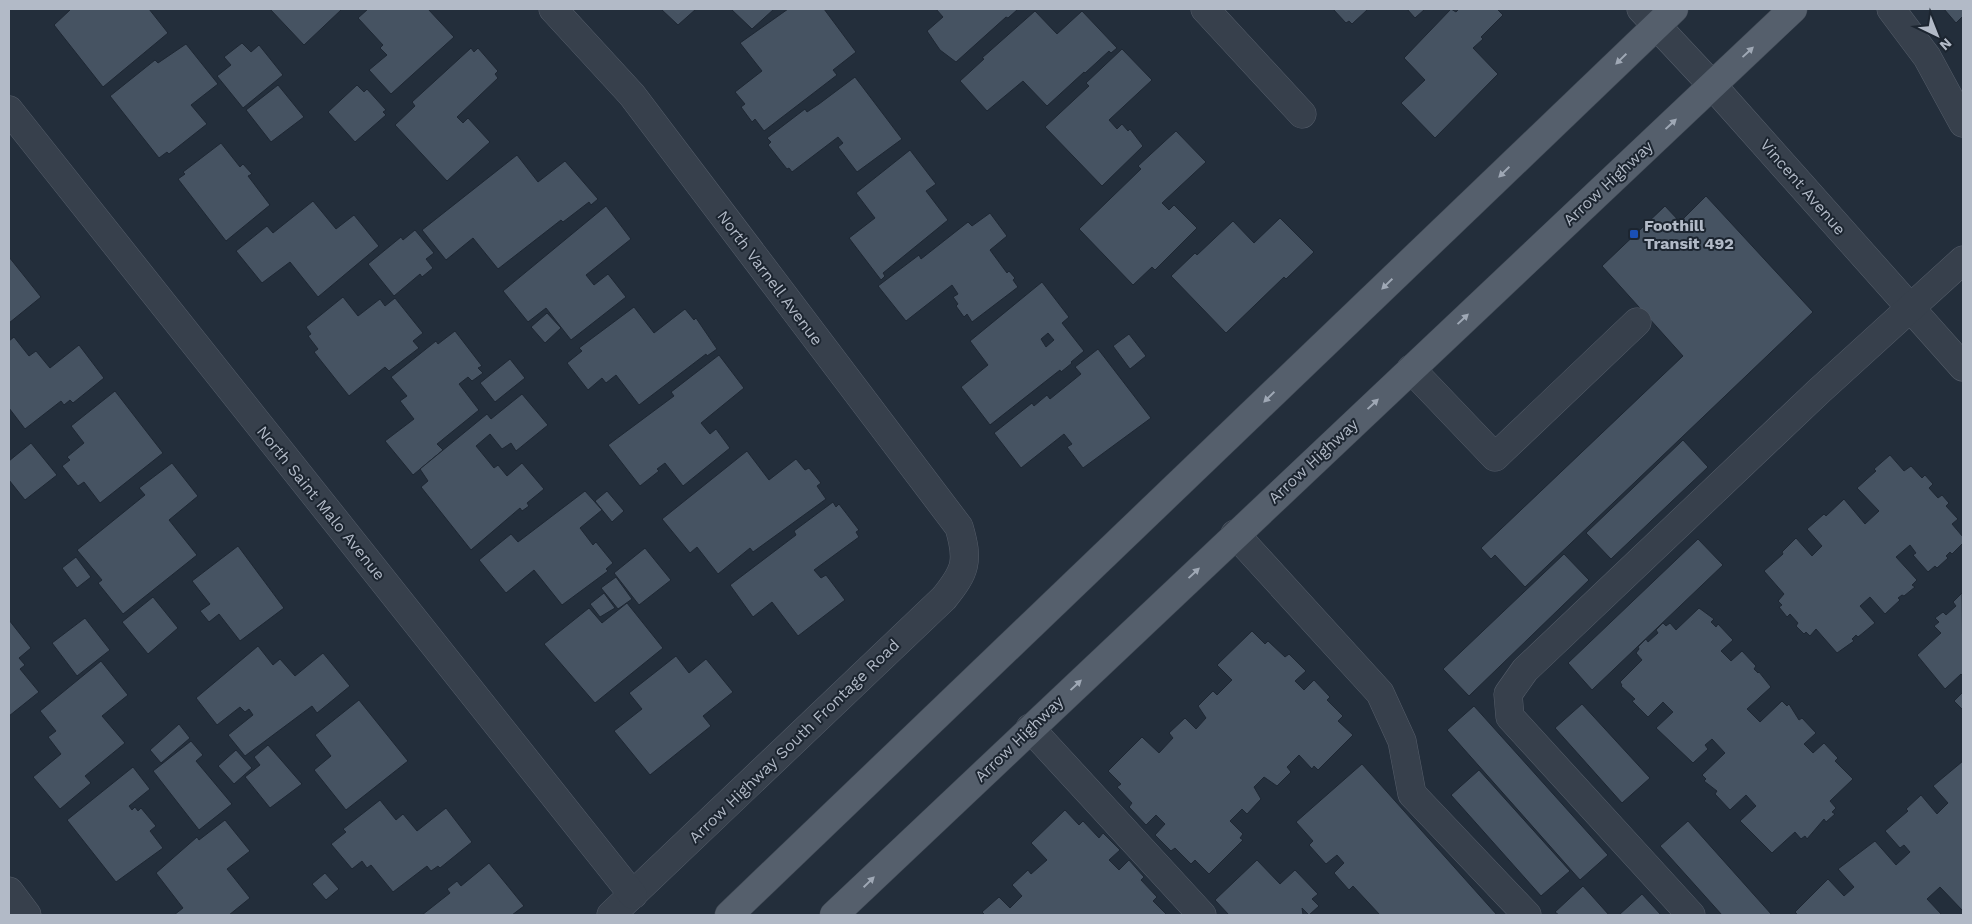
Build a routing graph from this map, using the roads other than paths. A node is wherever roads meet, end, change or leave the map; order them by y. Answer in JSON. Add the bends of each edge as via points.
{"nodes":[{"id":1,"x":553,"y":9,"type":"edge"},
{"id":2,"x":1205,"y":9,"type":"edge"},
{"id":3,"x":1793,"y":9,"type":"edge"},
{"id":4,"x":1891,"y":9,"type":"edge"},
{"id":5,"x":1657,"y":14,"type":"edge"},
{"id":6,"x":1712,"y":85,"type":"junction"},
{"id":7,"x":9,"y":110,"type":"edge"},
{"id":8,"x":1302,"y":114,"type":"dead end"},
{"id":9,"x":1963,"y":123,"type":"edge"},
{"id":10,"x":1963,"y":260,"type":"edge"},
{"id":11,"x":1910,"y":310,"type":"junction"},
{"id":12,"x":1637,"y":322,"type":"dead end"},
{"id":13,"x":1411,"y":368,"type":"junction"},
{"id":14,"x":1963,"y":368,"type":"edge"},
{"id":15,"x":1235,"y":534,"type":"junction"},
{"id":16,"x":966,"y":559,"type":"joint"},
{"id":17,"x":1030,"y":728,"type":"junction"},
{"id":18,"x":9,"y":891,"type":"edge"},
{"id":19,"x":633,"y":895,"type":"junction"},
{"id":20,"x":27,"y":915,"type":"edge"},
{"id":21,"x":611,"y":915,"type":"edge"},
{"id":22,"x":729,"y":915,"type":"edge"},
{"id":23,"x":834,"y":915,"type":"edge"},
{"id":24,"x":1202,"y":915,"type":"edge"},
{"id":25,"x":1527,"y":915,"type":"edge"},
{"id":26,"x":1691,"y":915,"type":"edge"}],
"edges":[{"from":1,"to":16,"type":"street","name":"North Varnell Avenue","via":[[632,96],[953,519],[959,527]]},
{"from":2,"to":8,"type":"street"},
{"from":6,"to":3,"type":"main road","name":"Arrow Highway","one_way":true},
{"from":4,"to":9,"type":"street","via":[[1927,57]]},
{"from":5,"to":6,"type":"street","name":"Vincent Avenue"},
{"from":5,"to":22,"type":"main road","one_way":true},
{"from":6,"to":11,"type":"street","name":"Vincent Avenue"},
{"from":13,"to":6,"type":"main road","name":"Arrow Highway","one_way":true},
{"from":7,"to":19,"type":"street","name":"North Saint Malo Avenue"},
{"from":10,"to":11,"type":"street"},
{"from":11,"to":14,"type":"street","name":"Vincent Avenue"},
{"from":11,"to":26,"type":"street","via":[[1811,398],[1525,670],[1508,694],[1510,716]]},
{"from":12,"to":13,"type":"street","via":[[1495,457]]},
{"from":15,"to":13,"type":"main road","name":"Arrow Highway","one_way":true},
{"from":17,"to":15,"type":"main road","name":"Arrow Highway","one_way":true},
{"from":15,"to":25,"type":"street","via":[[1380,693],[1402,741],[1412,794]]},
{"from":16,"to":19,"type":"street","name":"Arrow Highway South Frontage Road","via":[[958,580],[944,598]]},
{"from":23,"to":17,"type":"main road","name":"Arrow Highway","one_way":true},
{"from":17,"to":24,"type":"street"},
{"from":18,"to":20,"type":"street"},
{"from":19,"to":21,"type":"street","name":"Arrow Highway South Frontage Road"}]}
